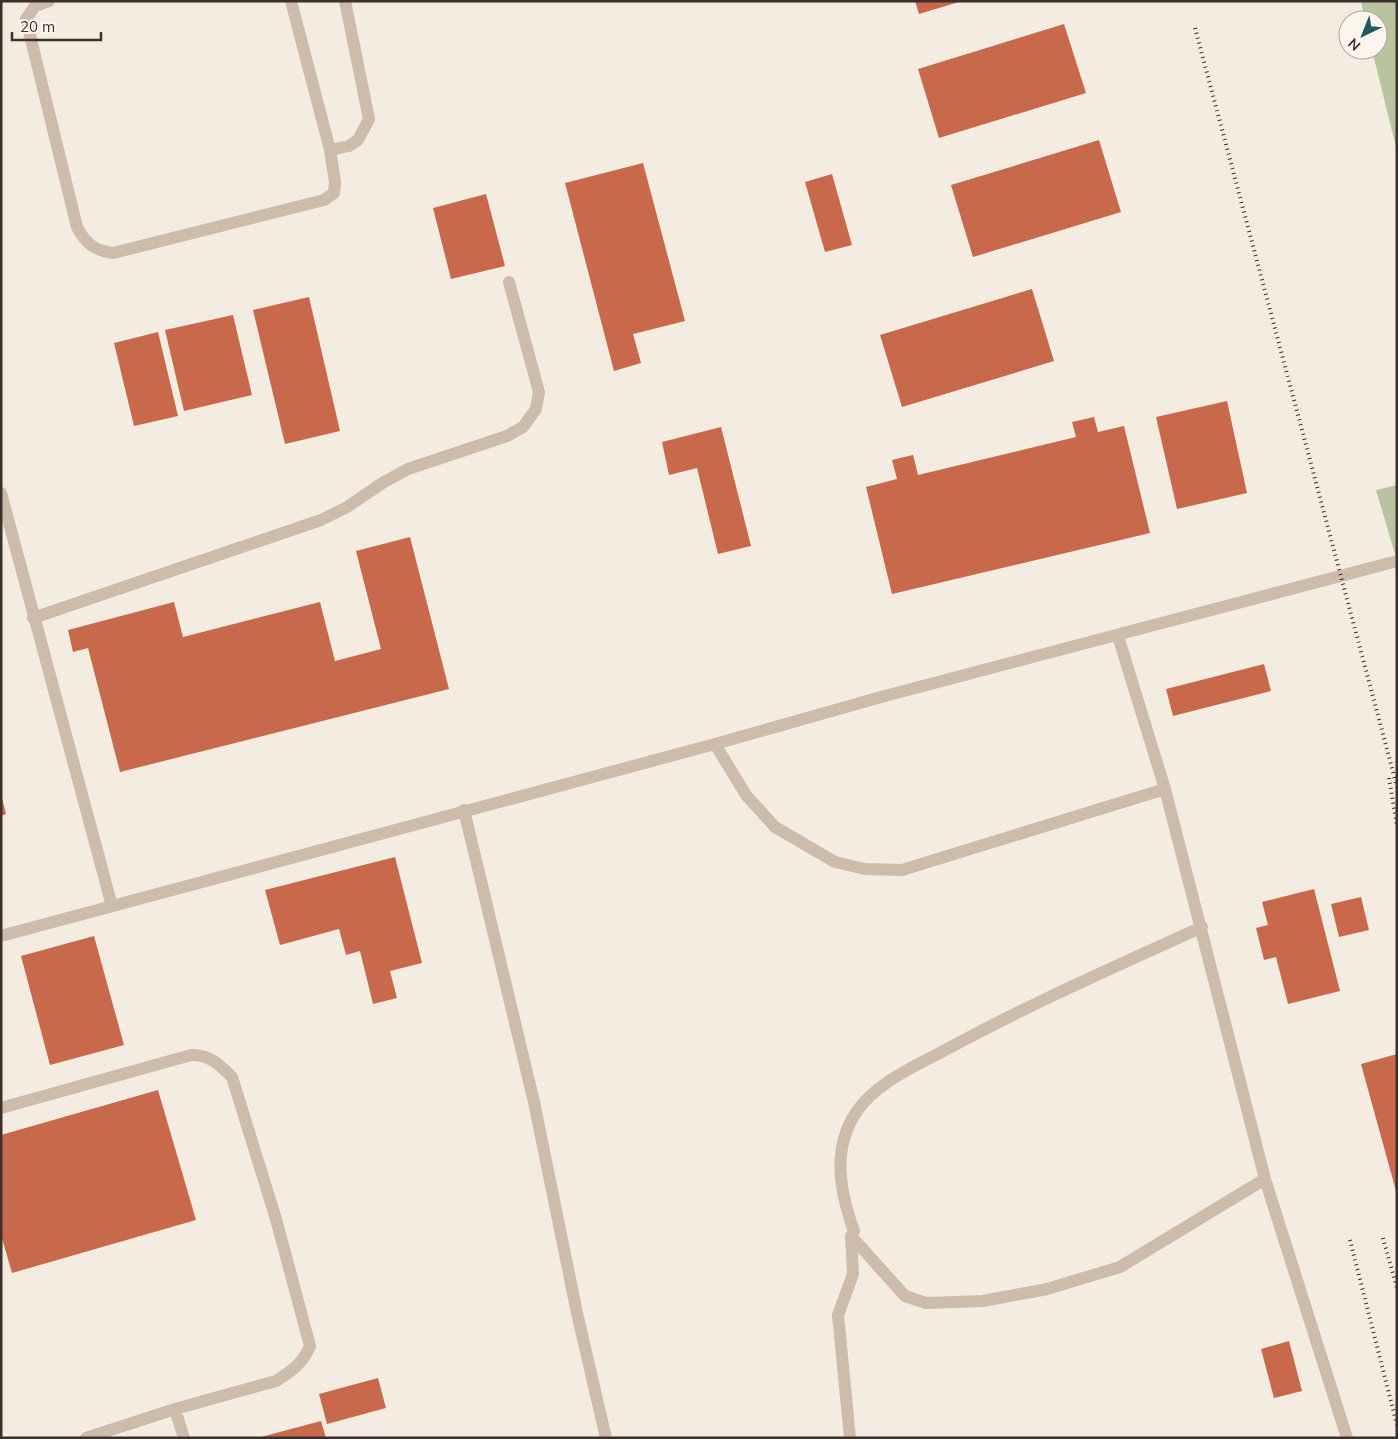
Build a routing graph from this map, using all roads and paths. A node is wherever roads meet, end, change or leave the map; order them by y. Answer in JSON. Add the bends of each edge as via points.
{"nodes":[{"id":1,"x":49,"y":1,"type":"edge"},
{"id":2,"x":291,"y":1,"type":"edge"},
{"id":3,"x":345,"y":1,"type":"edge"},
{"id":4,"x":330,"y":150,"type":"junction"},
{"id":5,"x":509,"y":282,"type":"dead end"},
{"id":6,"x":1,"y":494,"type":"edge"},
{"id":7,"x":1397,"y":562,"type":"edge"},
{"id":8,"x":33,"y":618,"type":"junction"},
{"id":9,"x":1118,"y":636,"type":"junction"},
{"id":10,"x":715,"y":744,"type":"junction"},
{"id":11,"x":1165,"y":789,"type":"junction"},
{"id":12,"x":464,"y":810,"type":"junction"},
{"id":13,"x":112,"y":906,"type":"junction"},
{"id":14,"x":1202,"y":927,"type":"junction"},
{"id":15,"x":1,"y":936,"type":"edge"},
{"id":16,"x":1,"y":1108,"type":"edge"},
{"id":17,"x":1265,"y":1179,"type":"junction"},
{"id":18,"x":851,"y":1236,"type":"junction"},
{"id":19,"x":175,"y":1409,"type":"junction"},
{"id":20,"x":86,"y":1438,"type":"edge"},
{"id":21,"x":184,"y":1438,"type":"edge"},
{"id":22,"x":606,"y":1438,"type":"edge"},
{"id":23,"x":850,"y":1438,"type":"edge"},
{"id":24,"x":1347,"y":1438,"type":"edge"}],
"edges":[{"from":1,"to":4,"type":"lane","via":[[36,6],[26,19],[77,227],[83,239],[98,251],[113,254],[324,200],[334,193],[336,182]]},
{"from":2,"to":4,"type":"lane"},
{"from":3,"to":4,"type":"lane","via":[[369,119],[358,140],[349,146]]},
{"from":5,"to":8,"type":"lane","via":[[539,392],[536,409],[523,427],[507,436],[408,469],[321,520]]},
{"from":6,"to":8,"type":"lane"},
{"from":7,"to":9,"type":"lane"},
{"from":8,"to":13,"type":"lane"},
{"from":9,"to":10,"type":"lane"},
{"from":9,"to":11,"type":"lane"},
{"from":10,"to":11,"type":"lane","via":[[746,795],[775,827],[835,862],[865,869],[902,870]]},
{"from":10,"to":12,"type":"lane"},
{"from":11,"to":14,"type":"lane"},
{"from":12,"to":13,"type":"lane"},
{"from":12,"to":22,"type":"lane","via":[[534,1102]]},
{"from":13,"to":15,"type":"lane"},
{"from":14,"to":17,"type":"lane"},
{"from":14,"to":18,"type":"lane","via":[[1014,1013],[901,1074],[875,1092],[854,1117],[841,1155],[839,1173],[843,1200],[854,1231]]},
{"from":16,"to":19,"type":"lane","via":[[191,1055],[211,1059],[232,1077],[276,1218],[310,1346],[304,1359],[276,1381]]},
{"from":17,"to":18,"type":"lane","via":[[1120,1267],[1047,1289],[983,1301],[926,1303],[905,1296]]},
{"from":17,"to":24,"type":"lane"},
{"from":18,"to":23,"type":"lane","via":[[853,1274],[838,1315]]},
{"from":19,"to":20,"type":"lane"},
{"from":19,"to":21,"type":"lane"}]}
